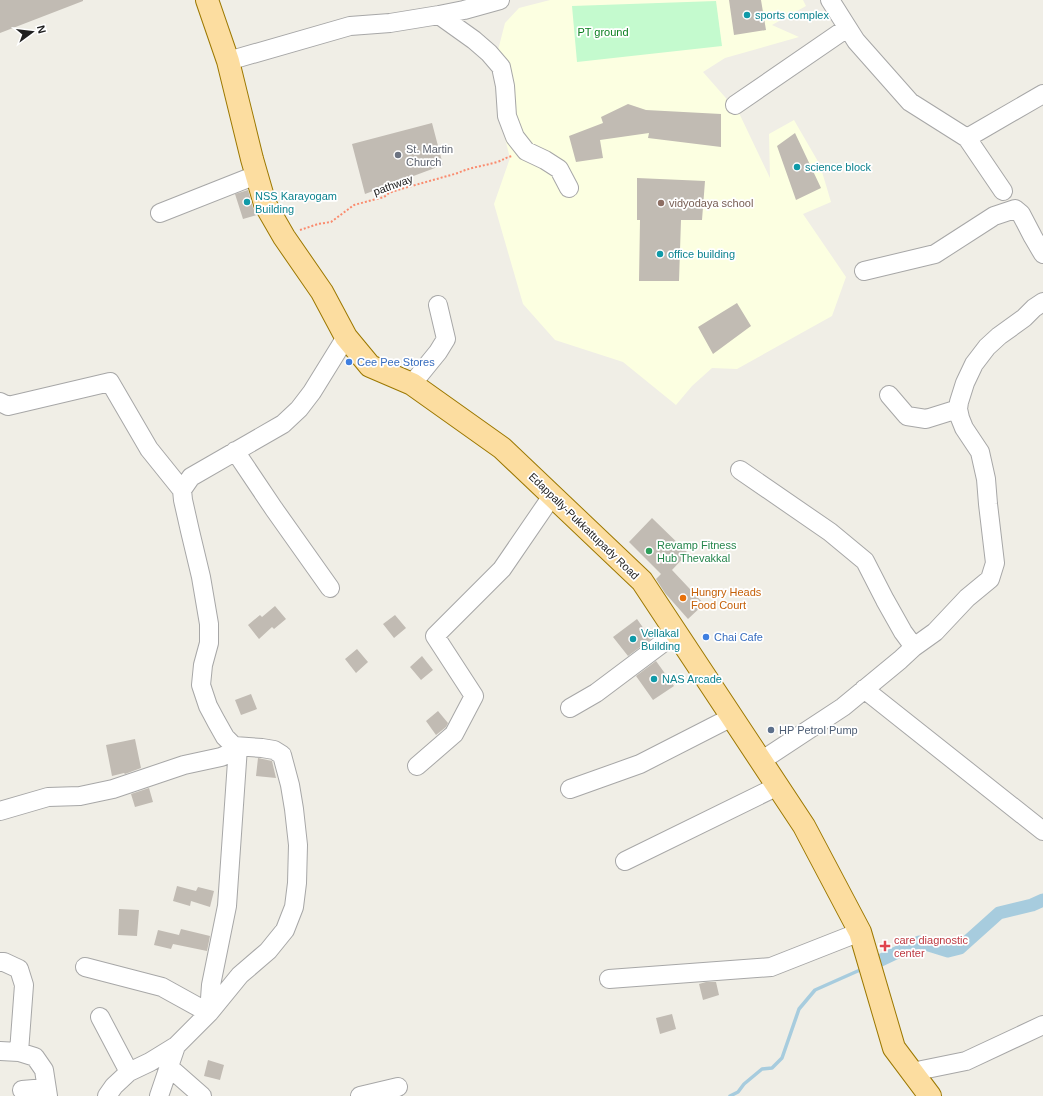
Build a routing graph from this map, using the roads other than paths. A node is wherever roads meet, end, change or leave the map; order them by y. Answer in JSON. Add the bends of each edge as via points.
{"nodes":[{"id":1,"x":206,"y":0,"type":"edge"},
{"id":2,"x":500,"y":0,"type":"edge"},
{"id":3,"x":830,"y":0,"type":"edge"},
{"id":4,"x":470,"y":4,"type":"edge"},
{"id":5,"x":440,"y":15,"type":"junction"},
{"id":6,"x":847,"y":28,"type":"junction"},
{"id":7,"x":228,"y":61,"type":"junction"},
{"id":8,"x":1043,"y":94,"type":"edge"},
{"id":9,"x":735,"y":106,"type":"dead end"},
{"id":10,"x":967,"y":138,"type":"junction"},
{"id":11,"x":256,"y":175,"type":"junction"},
{"id":12,"x":569,"y":188,"type":"dead end"},
{"id":13,"x":1003,"y":191,"type":"dead end"},
{"id":14,"x":160,"y":213,"type":"dead end"},
{"id":15,"x":1043,"y":254,"type":"edge"},
{"id":16,"x":864,"y":271,"type":"dead end"},
{"id":17,"x":1043,"y":302,"type":"edge"},
{"id":18,"x":438,"y":305,"type":"dead end"},
{"id":19,"x":346,"y":337,"type":"junction"},
{"id":20,"x":412,"y":384,"type":"junction"},
{"id":21,"x":889,"y":395,"type":"dead end"},
{"id":22,"x":0,"y":402,"type":"edge"},
{"id":23,"x":958,"y":409,"type":"junction"},
{"id":24,"x":235,"y":451,"type":"junction"},
{"id":25,"x":740,"y":470,"type":"dead end"},
{"id":26,"x":182,"y":490,"type":"junction"},
{"id":27,"x":552,"y":496,"type":"junction"},
{"id":28,"x":330,"y":588,"type":"dead end"},
{"id":29,"x":676,"y":633,"type":"junction"},
{"id":30,"x":914,"y":647,"type":"junction"},
{"id":31,"x":864,"y":689,"type":"junction"},
{"id":32,"x":570,"y":708,"type":"dead end"},
{"id":33,"x":732,"y":718,"type":"junction"},
{"id":34,"x":236,"y":747,"type":"junction"},
{"id":35,"x":761,"y":761,"type":"junction"},
{"id":36,"x":417,"y":766,"type":"dead end"},
{"id":37,"x":778,"y":786,"type":"junction"},
{"id":38,"x":570,"y":788,"type":"dead end"},
{"id":39,"x":0,"y":811,"type":"edge"},
{"id":40,"x":1043,"y":831,"type":"edge"},
{"id":41,"x":625,"y":861,"type":"dead end"},
{"id":42,"x":860,"y":932,"type":"junction"},
{"id":43,"x":0,"y":962,"type":"edge"},
{"id":44,"x":85,"y":967,"type":"dead end"},
{"id":45,"x":609,"y":979,"type":"dead end"},
{"id":46,"x":209,"y":1013,"type":"junction"},
{"id":47,"x":100,"y":1016,"type":"dead end"},
{"id":48,"x":1043,"y":1025,"type":"edge"},
{"id":49,"x":176,"y":1046,"type":"junction"},
{"id":50,"x":0,"y":1051,"type":"edge"},
{"id":51,"x":20,"y":1052,"type":"junction"},
{"id":52,"x":169,"y":1066,"type":"junction"},
{"id":53,"x":129,"y":1072,"type":"junction"},
{"id":54,"x":912,"y":1072,"type":"junction"},
{"id":55,"x":398,"y":1087,"type":"dead end"},
{"id":56,"x":22,"y":1090,"type":"dead end"},
{"id":57,"x":47,"y":1092,"type":"edge"},
{"id":58,"x":107,"y":1096,"type":"edge"},
{"id":59,"x":160,"y":1096,"type":"edge"},
{"id":60,"x":202,"y":1096,"type":"edge"},
{"id":61,"x":360,"y":1096,"type":"edge"},
{"id":62,"x":930,"y":1096,"type":"edge"}],
"edges":[{"from":1,"to":7,"type":"main road","name":"Edappally-Pukkattupady Road"},
{"from":2,"to":4,"type":"street"},
{"from":3,"to":6,"type":"street"},
{"from":4,"to":5,"type":"street"},
{"from":5,"to":7,"type":"street","via":[[350,26]]},
{"from":5,"to":12,"type":"street","via":[[474,40],[501,66],[507,116],[515,137],[526,151],[559,169]]},
{"from":6,"to":9,"type":"street"},
{"from":6,"to":10,"type":"street","via":[[910,102]]},
{"from":7,"to":11,"type":"main road","name":"Edappally-Pukkattupady Road"},
{"from":8,"to":10,"type":"street"},
{"from":10,"to":13,"type":"street"},
{"from":11,"to":14,"type":"street"},
{"from":11,"to":19,"type":"main road","name":"Edappally-Pukkattupady Road","via":[[265,204],[322,292]]},
{"from":15,"to":16,"type":"street","via":[[1021,214],[1015,209],[994,216],[935,254]]},
{"from":17,"to":23,"type":"street","via":[[987,347],[974,364],[965,383]]},
{"from":18,"to":20,"type":"street","via":[[446,339]]},
{"from":19,"to":20,"type":"main road","name":"Edappally-Pukkattupady Road","via":[[370,366]]},
{"from":19,"to":24,"type":"street","via":[[299,410],[283,424]]},
{"from":20,"to":27,"type":"main road","name":"Edappally-Pukkattupady Road","via":[[502,448]]},
{"from":21,"to":23,"type":"street","via":[[907,416],[926,419]]},
{"from":22,"to":26,"type":"street","via":[[8,406],[110,382],[149,449]]},
{"from":23,"to":30,"type":"street","via":[[964,428],[980,452],[986,479],[995,563],[990,579],[967,598],[935,632]]},
{"from":24,"to":26,"type":"street","via":[[191,477]]},
{"from":24,"to":28,"type":"street"},
{"from":25,"to":30,"type":"street","via":[[830,532],[865,561],[899,626]]},
{"from":26,"to":34,"type":"street","via":[[203,584],[209,624],[209,643],[201,685],[208,706],[225,736]]},
{"from":27,"to":29,"type":"main road","name":"Edappally-Pukkattupady Road","via":[[642,582]]},
{"from":27,"to":36,"type":"street","via":[[502,569],[435,636],[474,696],[454,734]]},
{"from":29,"to":32,"type":"street","via":[[596,693]]},
{"from":29,"to":33,"type":"main road","name":"Edappally-Pukkattupady Road"},
{"from":30,"to":31,"type":"street"},
{"from":31,"to":35,"type":"street","via":[[843,707]]},
{"from":31,"to":40,"type":"street"},
{"from":33,"to":35,"type":"main road","name":"Edappally-Pukkattupady Road"},
{"from":33,"to":38,"type":"street","via":[[640,764]]},
{"from":34,"to":39,"type":"street","via":[[221,757],[184,765],[114,789],[80,796],[48,797]]},
{"from":34,"to":46,"type":"street","via":[[227,906],[211,985]]},
{"from":34,"to":46,"type":"street","via":[[274,750],[282,755],[294,809],[298,845],[297,883],[294,907],[285,930],[268,951],[240,975]]},
{"from":35,"to":37,"type":"main road","name":"Edappally-Pukkattupady Road"},
{"from":37,"to":41,"type":"street"},
{"from":37,"to":42,"type":"main road","name":"Edappally-Pukkattupady Road","via":[[804,826]]},
{"from":42,"to":45,"type":"street","via":[[771,967]]},
{"from":42,"to":54,"type":"main road","name":"Edappally-Pukkattupady Road","via":[[894,1048]]},
{"from":43,"to":51,"type":"street","via":[[19,969],[24,984]]},
{"from":44,"to":46,"type":"street","via":[[162,986]]},
{"from":46,"to":49,"type":"street"},
{"from":47,"to":53,"type":"street"},
{"from":48,"to":54,"type":"street","via":[[966,1061]]},
{"from":49,"to":52,"type":"street"},
{"from":49,"to":53,"type":"street"},
{"from":50,"to":51,"type":"street"},
{"from":51,"to":57,"type":"street","via":[[35,1057],[44,1070]]},
{"from":52,"to":59,"type":"street"},
{"from":52,"to":60,"type":"street"},
{"from":53,"to":58,"type":"street"},
{"from":54,"to":62,"type":"main road","name":"Edappally-Pukkattupady Road"},
{"from":55,"to":61,"type":"street"},
{"from":56,"to":57,"type":"street"}]}
